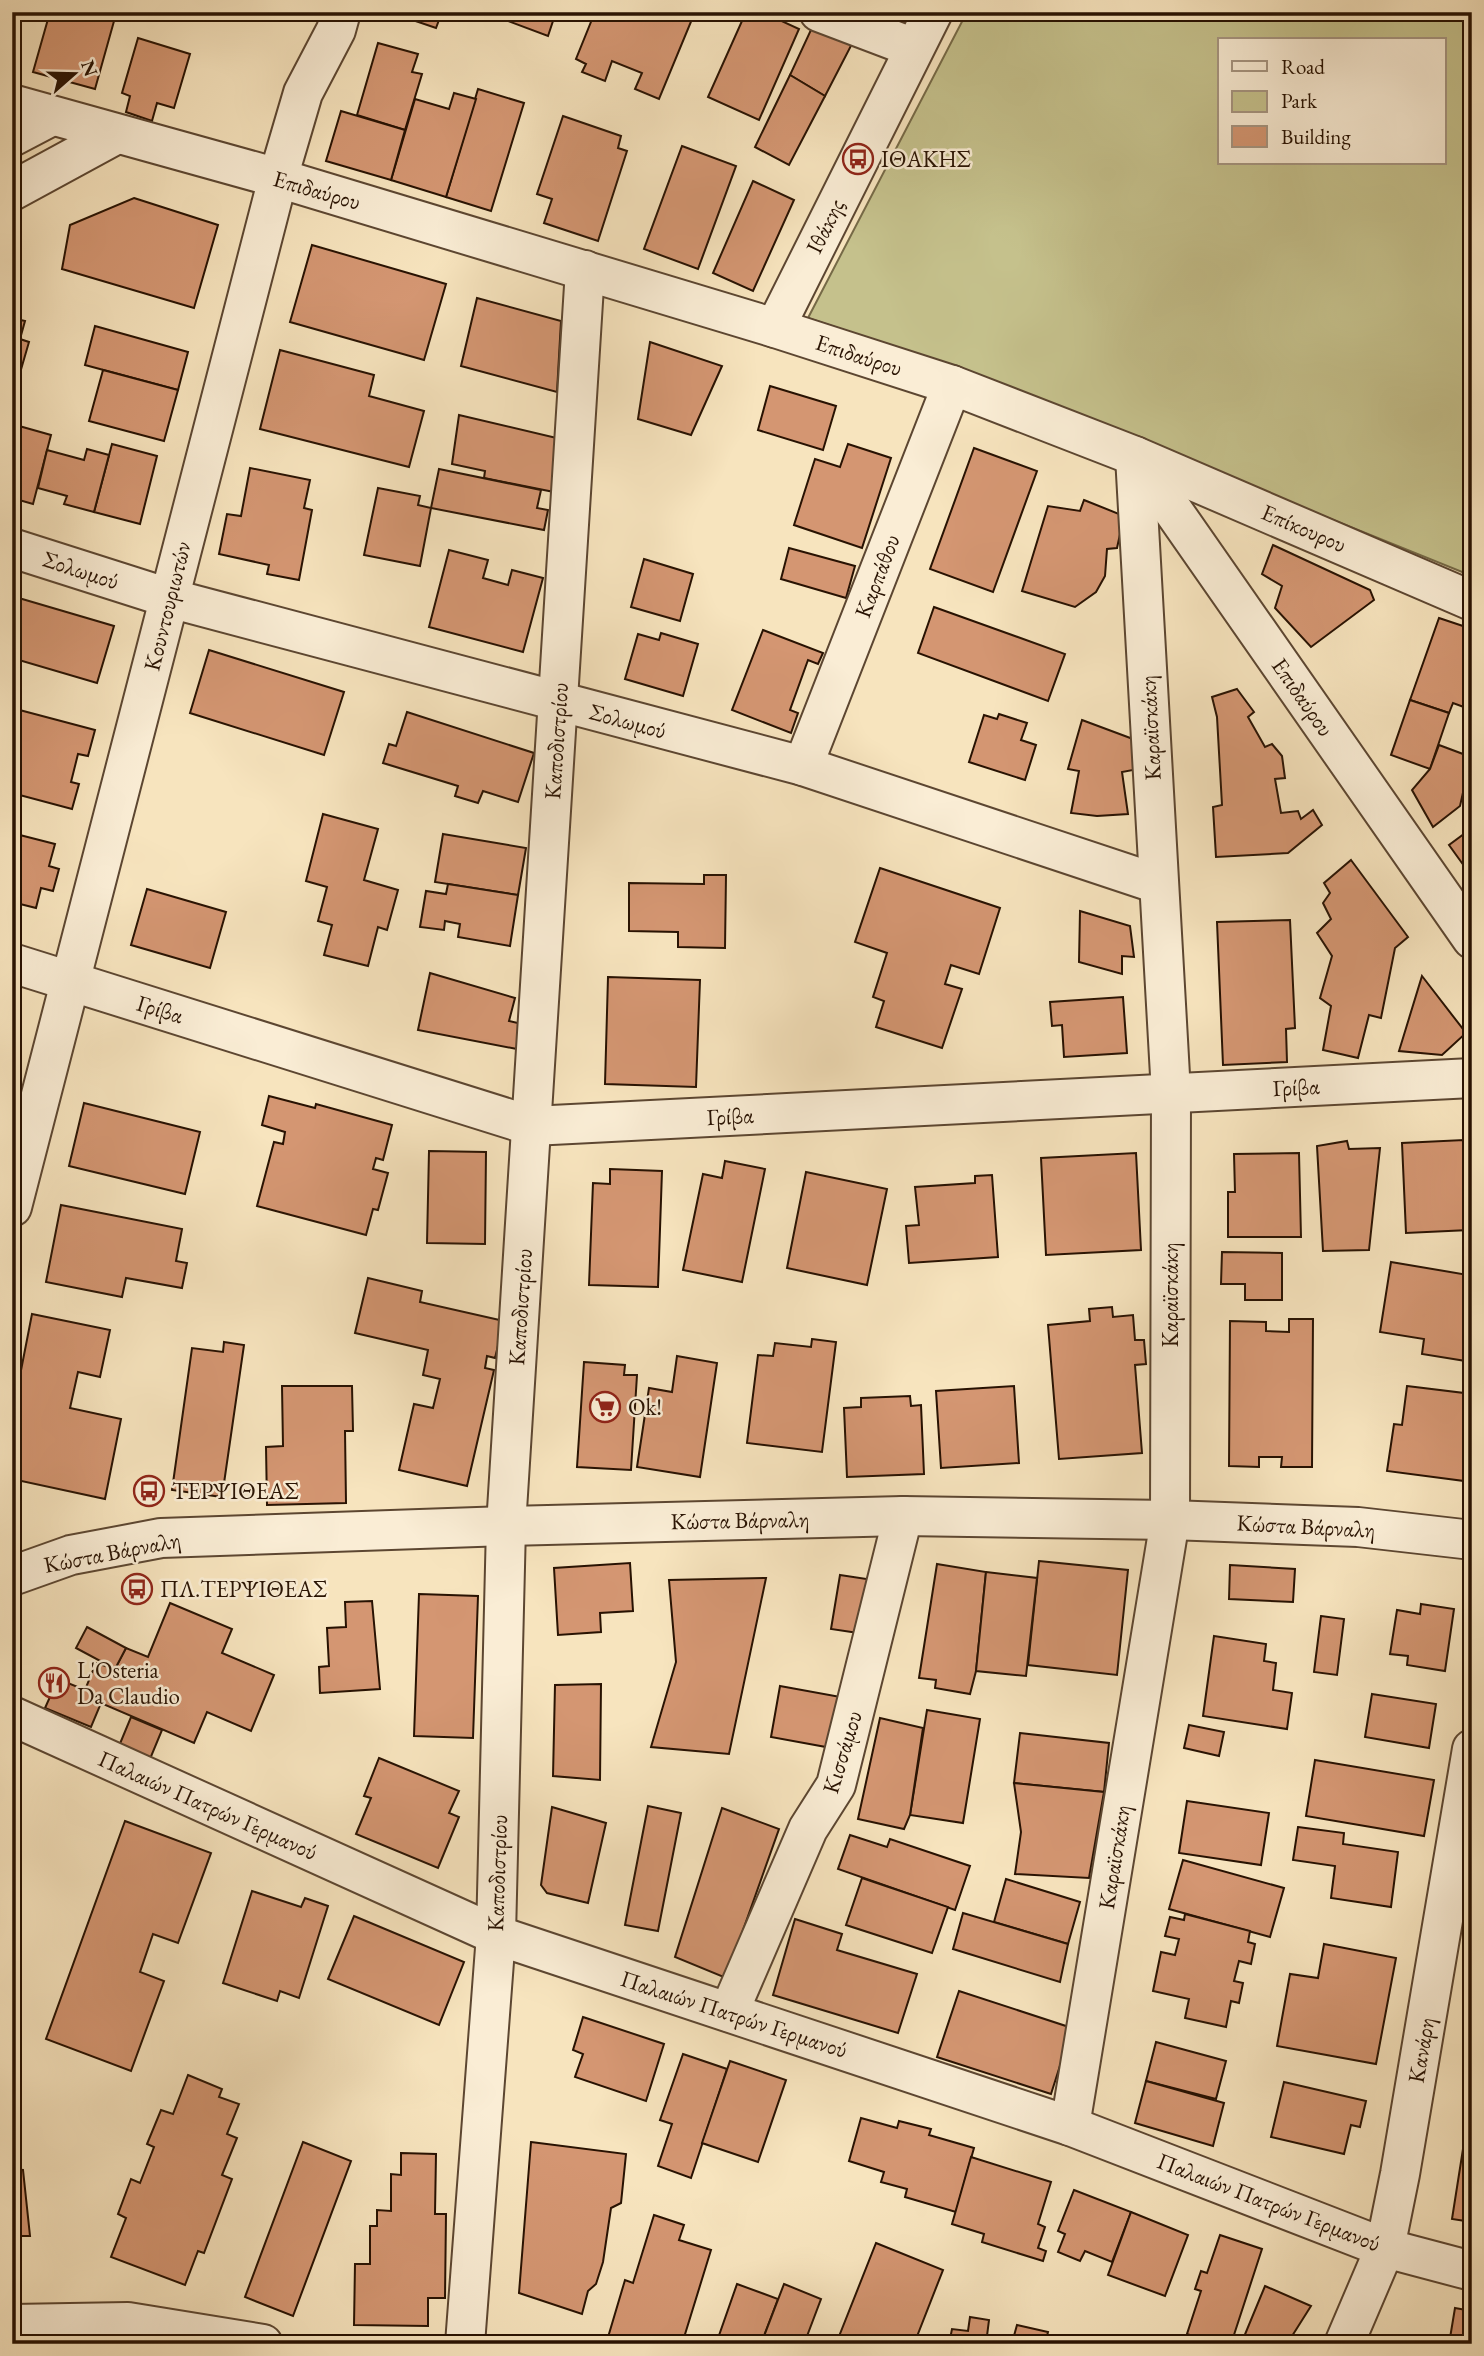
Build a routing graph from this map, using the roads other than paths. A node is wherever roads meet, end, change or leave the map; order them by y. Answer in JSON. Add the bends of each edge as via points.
{"nodes":[{"id":1,"x":341,"y":12,"type":"edge"},
{"id":2,"x":819,"y":12,"type":"edge"},
{"id":3,"x":933,"y":12,"type":"edge"},
{"id":4,"x":914,"y":48,"type":"junction"},
{"id":5,"x":12,"y":104,"type":"edge"},
{"id":6,"x":52,"y":116,"type":"junction"},
{"id":7,"x":115,"y":135,"type":"junction"},
{"id":8,"x":12,"y":137,"type":"edge"},
{"id":9,"x":278,"y":178,"type":"junction"},
{"id":10,"x":12,"y":191,"type":"edge"},
{"id":11,"x":585,"y":270,"type":"junction"},
{"id":12,"x":775,"y":328,"type":"junction"},
{"id":13,"x":952,"y":385,"type":"junction"},
{"id":14,"x":1135,"y":456,"type":"junction"},
{"id":15,"x":12,"y":548,"type":"edge"},
{"id":16,"x":169,"y":598,"type":"junction"},
{"id":17,"x":1472,"y":601,"type":"edge"},
{"id":18,"x":558,"y":702,"type":"junction"},
{"id":19,"x":803,"y":766,"type":"junction"},
{"id":20,"x":1158,"y":884,"type":"junction"},
{"id":21,"x":1472,"y":939,"type":"edge"},
{"id":22,"x":12,"y":963,"type":"edge"},
{"id":23,"x":70,"y":982,"type":"junction"},
{"id":24,"x":1472,"y":1078,"type":"edge"},
{"id":25,"x":1171,"y":1093,"type":"junction"},
{"id":26,"x":532,"y":1126,"type":"junction"},
{"id":27,"x":12,"y":1206,"type":"edge"},
{"id":28,"x":903,"y":1516,"type":"junction"},
{"id":29,"x":1170,"y":1520,"type":"junction"},
{"id":30,"x":506,"y":1526,"type":"junction"},
{"id":31,"x":1472,"y":1540,"type":"edge"},
{"id":32,"x":12,"y":1576,"type":"edge"},
{"id":33,"x":12,"y":1716,"type":"edge"},
{"id":34,"x":1472,"y":1749,"type":"edge"},
{"id":35,"x":496,"y":1935,"type":"junction"},
{"id":36,"x":729,"y":2012,"type":"junction"},
{"id":37,"x":1070,"y":2126,"type":"junction"},
{"id":38,"x":1385,"y":2248,"type":"junction"},
{"id":39,"x":1472,"y":2271,"type":"edge"},
{"id":40,"x":12,"y":2324,"type":"edge"},
{"id":41,"x":262,"y":2344,"type":"edge"},
{"id":42,"x":465,"y":2344,"type":"edge"},
{"id":43,"x":1344,"y":2344,"type":"edge"}],
"edges":[{"from":1,"to":9,"type":"street","name":"Κουντουριωτών","via":[[303,93]]},
{"from":2,"to":4,"type":"street"},
{"from":3,"to":4,"type":"street","name":"Ιθάκης"},
{"from":4,"to":12,"type":"street","name":"Ιθάκης"},
{"from":5,"to":6,"type":"street","name":"Επιδαύρου"},
{"from":6,"to":7,"type":"street","name":"Επιδαύρου"},
{"from":6,"to":8,"type":"street"},
{"from":7,"to":9,"type":"street","name":"Επιδαύρου"},
{"from":7,"to":10,"type":"street"},
{"from":9,"to":11,"type":"street","name":"Επιδαύρου"},
{"from":9,"to":16,"type":"street","name":"Κουντουριωτών"},
{"from":11,"to":12,"type":"street","name":"Επιδαύρου"},
{"from":11,"to":18,"type":"street","name":"Καποδιστρίου"},
{"from":12,"to":13,"type":"street","name":"Επιδαύρου"},
{"from":13,"to":14,"type":"street","name":"Επιδαύρου"},
{"from":13,"to":19,"type":"street","name":"Καρπάθου"},
{"from":14,"to":17,"type":"street","name":"Επίκουρου"},
{"from":14,"to":20,"type":"street","name":"Καραϊσκάκη"},
{"from":14,"to":21,"type":"street","name":"Επιδαύρου"},
{"from":15,"to":16,"type":"street","name":"Σολωμού"},
{"from":16,"to":18,"type":"street","name":"Σολωμού"},
{"from":16,"to":23,"type":"street","name":"Κουντουριωτών"},
{"from":18,"to":19,"type":"street","name":"Σολωμού"},
{"from":18,"to":26,"type":"street","name":"Καποδιστρίου"},
{"from":19,"to":20,"type":"street","name":"Σολωμού"},
{"from":20,"to":25,"type":"street","name":"Καραϊσκάκη"},
{"from":22,"to":23,"type":"street","name":"Γρίβα"},
{"from":23,"to":26,"type":"street","name":"Γρίβα"},
{"from":23,"to":27,"type":"street","name":"Κουντουριωτών"},
{"from":24,"to":25,"type":"street","name":"Γρίβα"},
{"from":25,"to":26,"type":"street","name":"Γρίβα"},
{"from":25,"to":29,"type":"street","name":"Καραϊσκάκη"},
{"from":26,"to":30,"type":"street","name":"Καποδιστρίου"},
{"from":28,"to":29,"type":"street","name":"Κώστα Βάρναλη"},
{"from":28,"to":30,"type":"street","name":"Κώστα Βάρναλη"},
{"from":28,"to":36,"type":"street","name":"Κισσάμου","via":[[836,1785],[808,1829]]},
{"from":29,"to":31,"type":"street","name":"Κώστα Βάρναλη","via":[[1358,1527]]},
{"from":29,"to":37,"type":"street","name":"Καραϊσκάκη"},
{"from":30,"to":32,"type":"street","name":"Κώστα Βάρναλη","via":[[161,1538],[71,1555]]},
{"from":30,"to":35,"type":"street","name":"Καποδιστρίου"},
{"from":33,"to":35,"type":"street","name":"Παλαιών Πατρών Γερμανού"},
{"from":34,"to":38,"type":"street","name":"Κανάρη"},
{"from":35,"to":36,"type":"street","name":"Παλαιών Πατρών Γερμανού"},
{"from":35,"to":42,"type":"street","name":"Καποδιστρίου"},
{"from":36,"to":37,"type":"street","name":"Παλαιών Πατρών Γερμανού"},
{"from":37,"to":38,"type":"street","name":"Παλαιών Πατρών Γερμανού"},
{"from":38,"to":39,"type":"street","name":"Παλαιών Πατρών Γερμανού"},
{"from":38,"to":43,"type":"street","name":"Κανάρη"},
{"from":40,"to":41,"type":"street","via":[[128,2322]]}]}
